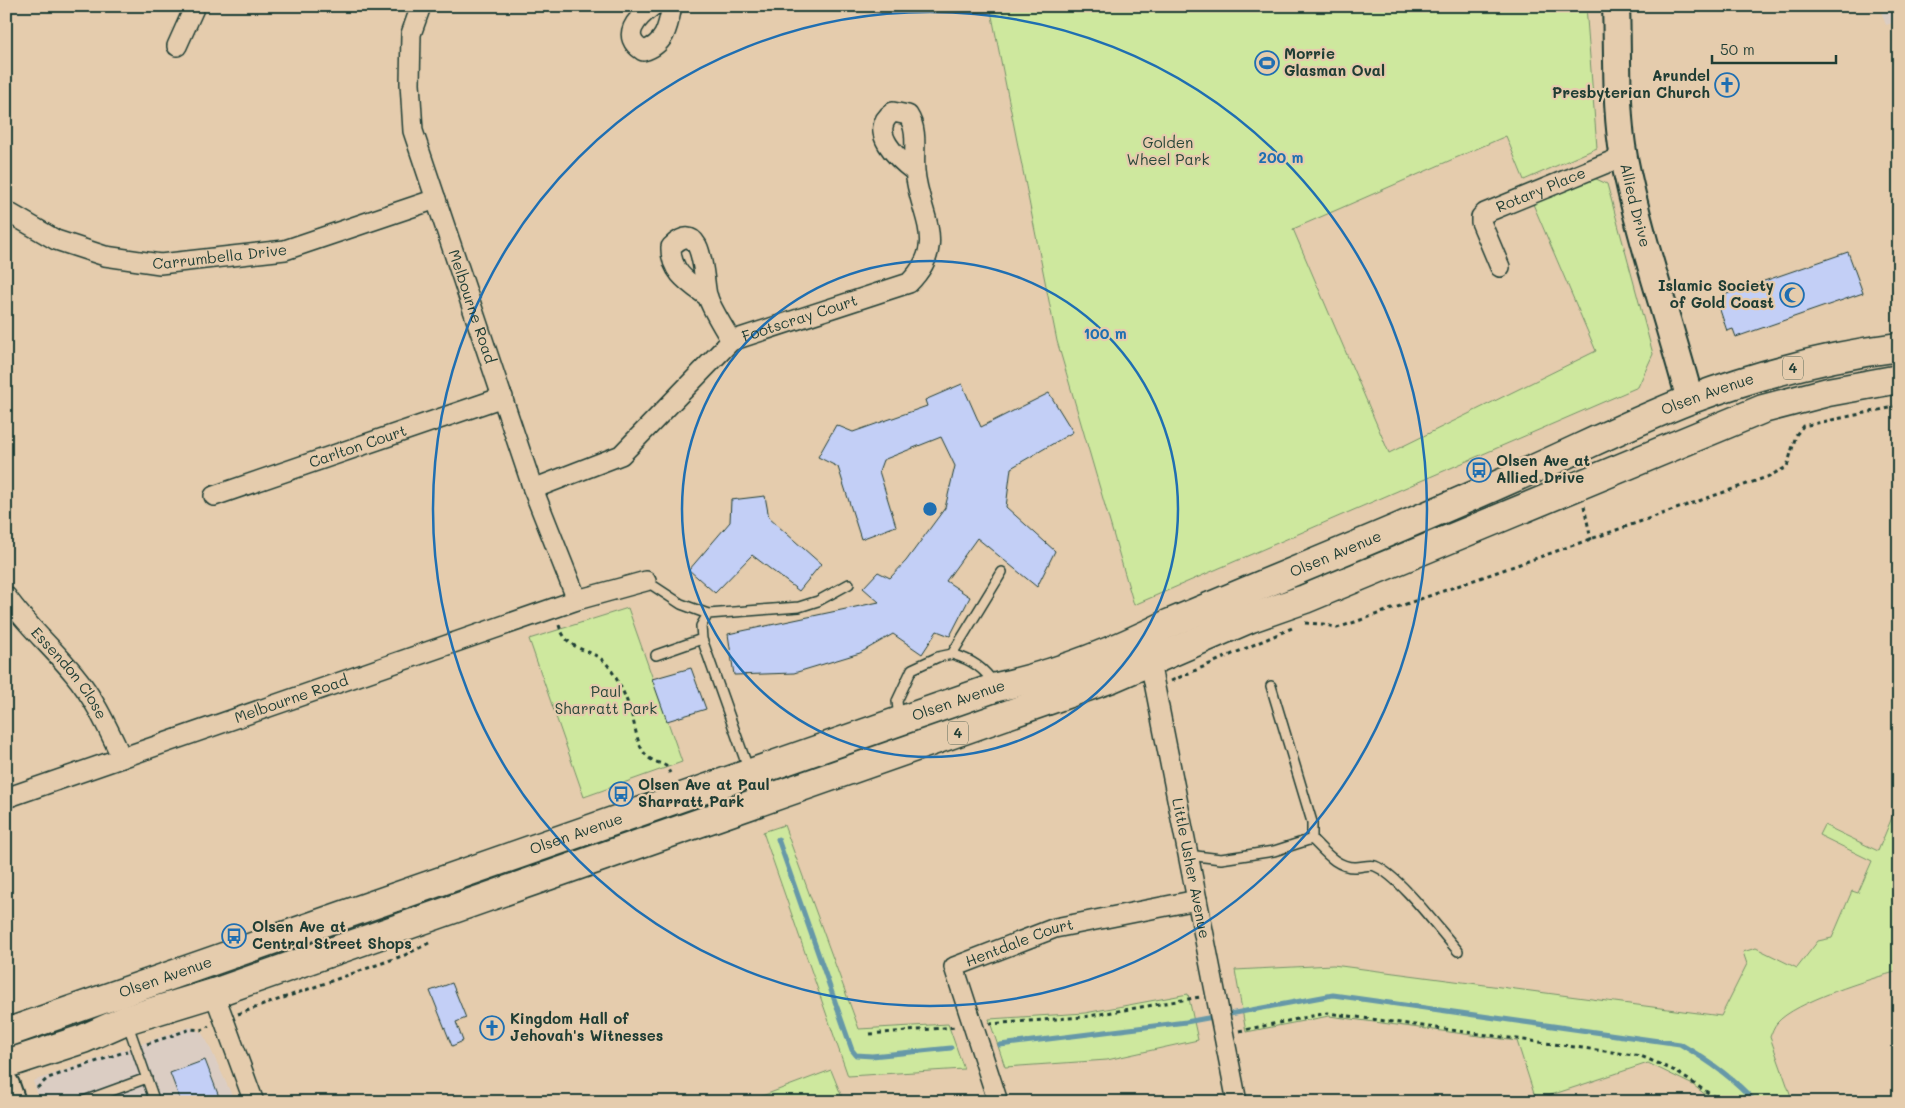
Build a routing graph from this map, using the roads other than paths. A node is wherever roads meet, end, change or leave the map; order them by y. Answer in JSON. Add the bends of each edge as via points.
{"nodes":[{"id":1,"x":195,"y":6,"type":"edge"},
{"id":2,"x":421,"y":6,"type":"edge"},
{"id":3,"x":653,"y":6,"type":"edge"},
{"id":4,"x":672,"y":6,"type":"edge"},
{"id":5,"x":1616,"y":6,"type":"edge"},
{"id":6,"x":177,"y":46,"type":"dead end"},
{"id":7,"x":1624,"y":156,"type":"junction"},
{"id":8,"x":915,"y":172,"type":"dead end"},
{"id":9,"x":436,"y":199,"type":"junction"},
{"id":10,"x":6,"y":211,"type":"edge"},
{"id":11,"x":1500,"y":267,"type":"dead end"},
{"id":12,"x":708,"y":297,"type":"dead end"},
{"id":13,"x":731,"y":341,"type":"junction"},
{"id":14,"x":1899,"y":347,"type":"edge"},
{"id":15,"x":1899,"y":379,"type":"edge"},
{"id":16,"x":503,"y":397,"type":"junction"},
{"id":17,"x":1690,"y":400,"type":"junction"},
{"id":18,"x":533,"y":489,"type":"junction"},
{"id":19,"x":214,"y":496,"type":"dead end"},
{"id":20,"x":1002,"y":572,"type":"dead end"},
{"id":21,"x":646,"y":581,"type":"joint"},
{"id":22,"x":849,"y":584,"type":"dead end"},
{"id":23,"x":6,"y":596,"type":"edge"},
{"id":24,"x":577,"y":600,"type":"junction"},
{"id":25,"x":708,"y":614,"type":"junction"},
{"id":26,"x":702,"y":639,"type":"junction"},
{"id":27,"x":1146,"y":650,"type":"junction"},
{"id":28,"x":952,"y":654,"type":"junction"},
{"id":29,"x":656,"y":655,"type":"dead end"},
{"id":30,"x":1271,"y":686,"type":"dead end"},
{"id":31,"x":997,"y":687,"type":"junction"},
{"id":32,"x":899,"y":721,"type":"junction"},
{"id":33,"x":122,"y":758,"type":"junction"},
{"id":34,"x":749,"y":773,"type":"junction"},
{"id":35,"x":6,"y":798,"type":"edge"},
{"id":36,"x":1312,"y":840,"type":"junction"},
{"id":37,"x":1188,"y":855,"type":"junction"},
{"id":38,"x":1196,"y":900,"type":"junction"},
{"id":39,"x":1458,"y":951,"type":"dead end"},
{"id":40,"x":214,"y":993,"type":"junction"},
{"id":41,"x":126,"y":1020,"type":"junction"},
{"id":42,"x":6,"y":1033,"type":"edge"},
{"id":43,"x":6,"y":1064,"type":"edge"},
{"id":44,"x":147,"y":1078,"type":"junction"},
{"id":45,"x":6,"y":1085,"type":"edge"},
{"id":46,"x":12,"y":1102,"type":"edge"},
{"id":47,"x":81,"y":1102,"type":"edge"},
{"id":48,"x":155,"y":1102,"type":"edge"},
{"id":49,"x":254,"y":1102,"type":"edge"},
{"id":50,"x":998,"y":1102,"type":"edge"},
{"id":51,"x":1236,"y":1102,"type":"edge"}],
"edges":[{"from":1,"to":6,"type":"street"},
{"from":2,"to":9,"type":"street","name":"Melbourne Road","via":[[411,34],[413,131]]},
{"from":3,"to":4,"type":"street","via":[[632,26],[632,38],[636,47],[643,51],[660,42],[668,27]]},
{"from":5,"to":7,"type":"street","name":"Allied Drive"},
{"from":7,"to":11,"type":"street","name":"Rotary Place","via":[[1485,213],[1480,222]]},
{"from":7,"to":17,"type":"street","name":"Allied Drive"},
{"from":8,"to":13,"type":"street","name":"Footscray Court","via":[[930,230],[927,259],[909,283]]},
{"from":9,"to":10,"type":"street","name":"Carrumbella Drive","via":[[285,250],[160,264],[105,256],[56,240]]},
{"from":9,"to":16,"type":"street","name":"Melbourne Road"},
{"from":12,"to":13,"type":"street"},
{"from":13,"to":18,"type":"street","name":"Footscray Court","via":[[621,455]]},
{"from":14,"to":17,"type":"main road","name":"Olsen Avenue","number":"4","via":[[1858,352]]},
{"from":15,"to":27,"type":"main road","name":"Olsen Avenue","number":"4","via":[[1763,409],[1305,600],[1177,648]]},
{"from":16,"to":18,"type":"street","name":"Melbourne Road"},
{"from":16,"to":19,"type":"street","name":"Carlton Court"},
{"from":17,"to":27,"type":"main road","name":"Olsen Avenue","number":"4","via":[[1168,624]]},
{"from":18,"to":24,"type":"street","name":"Melbourne Road"},
{"from":20,"to":28,"type":"lane"},
{"from":21,"to":24,"type":"street","name":"Melbourne Road"},
{"from":21,"to":25,"type":"lane","via":[[681,604]]},
{"from":22,"to":25,"type":"lane","via":[[799,607]]},
{"from":23,"to":33,"type":"street","name":"Essendon Close","via":[[90,696]]},
{"from":24,"to":33,"type":"street","name":"Melbourne Road"},
{"from":25,"to":26,"type":"lane","via":[[701,626]]},
{"from":26,"to":29,"type":"lane"},
{"from":26,"to":34,"type":"lane"},
{"from":27,"to":31,"type":"main road","name":"Olsen Avenue","number":"4"},
{"from":27,"to":37,"type":"street","name":"Little Usher Avenue"},
{"from":27,"to":40,"type":"main road","name":"Olsen Avenue","number":"4","via":[[972,728]]},
{"from":28,"to":31,"type":"lane","via":[[969,659],[986,671]]},
{"from":28,"to":32,"type":"lane","via":[[912,669],[897,701]]},
{"from":30,"to":36,"type":"lane","via":[[1312,822]]},
{"from":31,"to":32,"type":"main road","name":"Olsen Avenue","number":"4"},
{"from":32,"to":34,"type":"main road","name":"Olsen Avenue","number":"4"},
{"from":33,"to":35,"type":"street","name":"Melbourne Road"},
{"from":34,"to":42,"type":"main road","name":"Olsen Avenue","number":"4"},
{"from":36,"to":37,"type":"lane","via":[[1274,851],[1221,859]]},
{"from":36,"to":39,"type":"lane","via":[[1341,866],[1374,866],[1387,874],[1428,914]]},
{"from":37,"to":38,"type":"street","name":"Little Usher Avenue"},
{"from":38,"to":50,"type":"street","name":"Hentdale Court","via":[[1055,928],[954,967]]},
{"from":38,"to":51,"type":"street","name":"Little Usher Avenue"},
{"from":40,"to":41,"type":"main road","name":"Olsen Avenue","number":"4"},
{"from":40,"to":49,"type":"street"},
{"from":41,"to":43,"type":"main road","name":"Olsen Avenue","number":"4","via":[[83,1039]]},
{"from":41,"to":44,"type":"lane"},
{"from":44,"to":47,"type":"lane"},
{"from":44,"to":48,"type":"lane"},
{"from":45,"to":46,"type":"street"}]}
